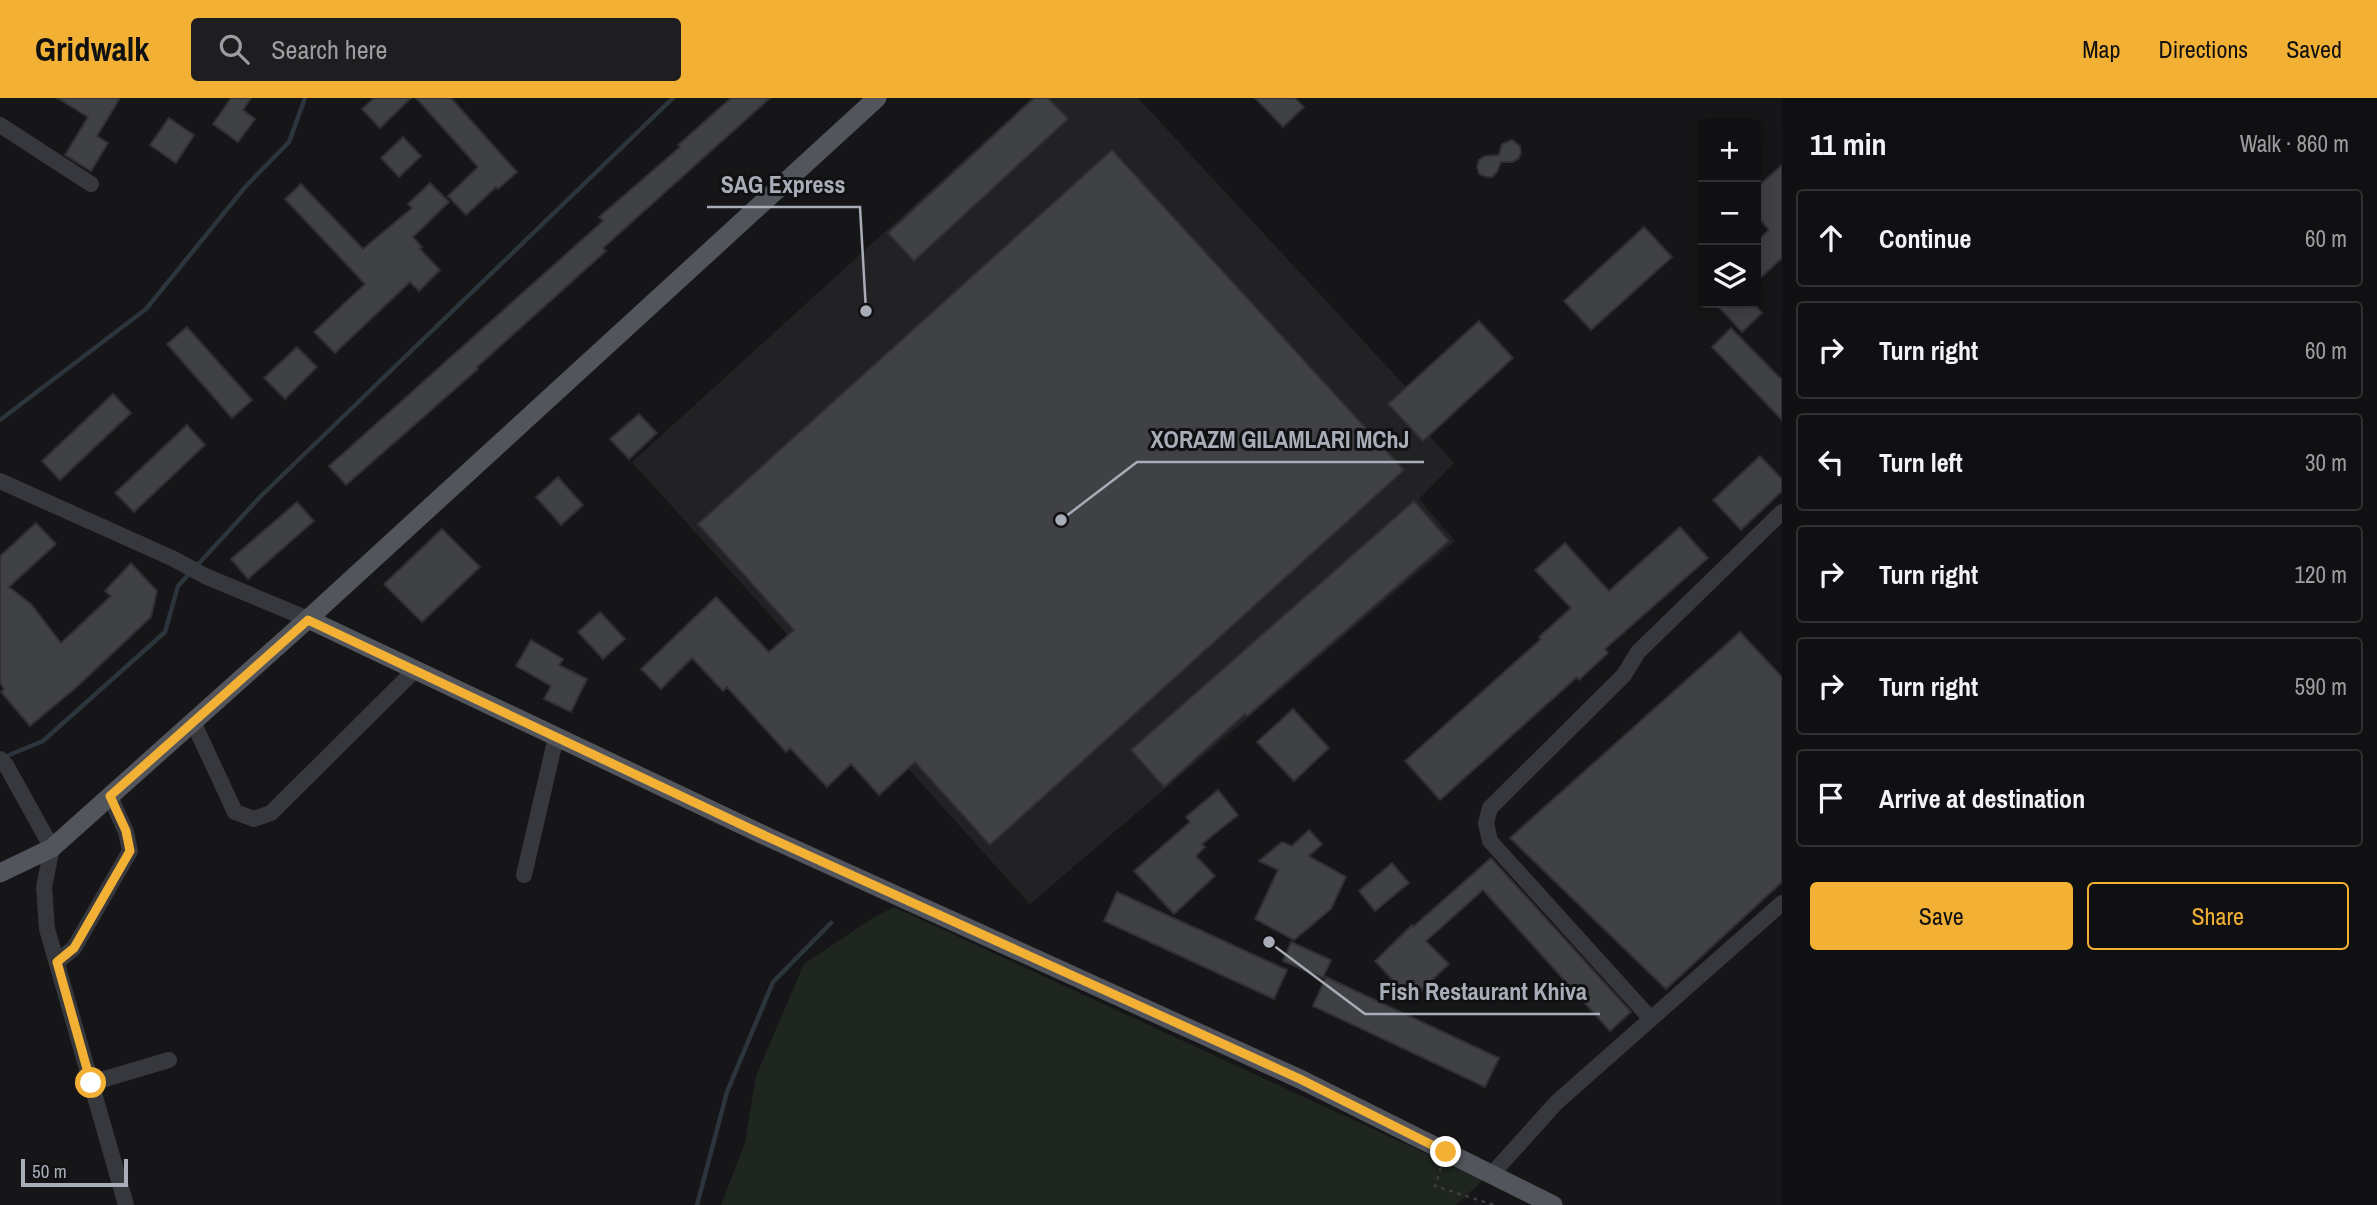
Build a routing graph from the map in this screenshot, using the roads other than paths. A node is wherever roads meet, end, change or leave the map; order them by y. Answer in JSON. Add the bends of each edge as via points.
{"nodes":[{"id":1,"x":877,"y":98,"type":"edge"},
{"id":2,"x":0,"y":125,"type":"edge"},
{"id":3,"x":90,"y":184,"type":"dead end"},
{"id":4,"x":0,"y":481,"type":"edge"},
{"id":5,"x":1782,"y":512,"type":"edge"},
{"id":6,"x":308,"y":620,"type":"junction"},
{"id":7,"x":415,"y":670,"type":"junction"},
{"id":8,"x":193,"y":722,"type":"junction"},
{"id":9,"x":556,"y":737,"type":"junction"},
{"id":10,"x":3,"y":762,"type":"edge"},
{"id":11,"x":110,"y":796,"type":"junction"},
{"id":12,"x":52,"y":848,"type":"junction"},
{"id":13,"x":0,"y":873,"type":"edge"},
{"id":14,"x":524,"y":875,"type":"dead end"},
{"id":15,"x":1782,"y":903,"type":"edge"},
{"id":16,"x":57,"y":962,"type":"junction"},
{"id":17,"x":1651,"y":1019,"type":"junction"},
{"id":18,"x":169,"y":1060,"type":"dead end"},
{"id":19,"x":91,"y":1083,"type":"junction"},
{"id":20,"x":1492,"y":1174,"type":"junction"},
{"id":21,"x":126,"y":1205,"type":"edge"},
{"id":22,"x":1553,"y":1205,"type":"edge"}],
"edges":[{"from":1,"to":6,"type":"main road"},
{"from":2,"to":3,"type":"street"},
{"from":4,"to":6,"type":"street"},
{"from":5,"to":17,"type":"street","via":[[1638,652],[1623,675],[1490,808],[1486,823],[1490,841]]},
{"from":6,"to":7,"type":"main road"},
{"from":6,"to":8,"type":"main road"},
{"from":7,"to":8,"type":"street","via":[[271,813],[254,819],[235,812]]},
{"from":7,"to":9,"type":"main road"},
{"from":8,"to":11,"type":"main road"},
{"from":9,"to":14,"type":"street"},
{"from":9,"to":20,"type":"main road","via":[[1300,1079]]},
{"from":10,"to":12,"type":"street"},
{"from":11,"to":12,"type":"main road"},
{"from":11,"to":16,"type":"street","via":[[130,851],[74,948]]},
{"from":12,"to":13,"type":"main road"},
{"from":12,"to":16,"type":"street","via":[[44,887],[47,929]]},
{"from":15,"to":17,"type":"street"},
{"from":16,"to":19,"type":"street"},
{"from":17,"to":20,"type":"street","via":[[1557,1102]]},
{"from":18,"to":19,"type":"street"},
{"from":19,"to":21,"type":"street"},
{"from":20,"to":22,"type":"main road"}]}
